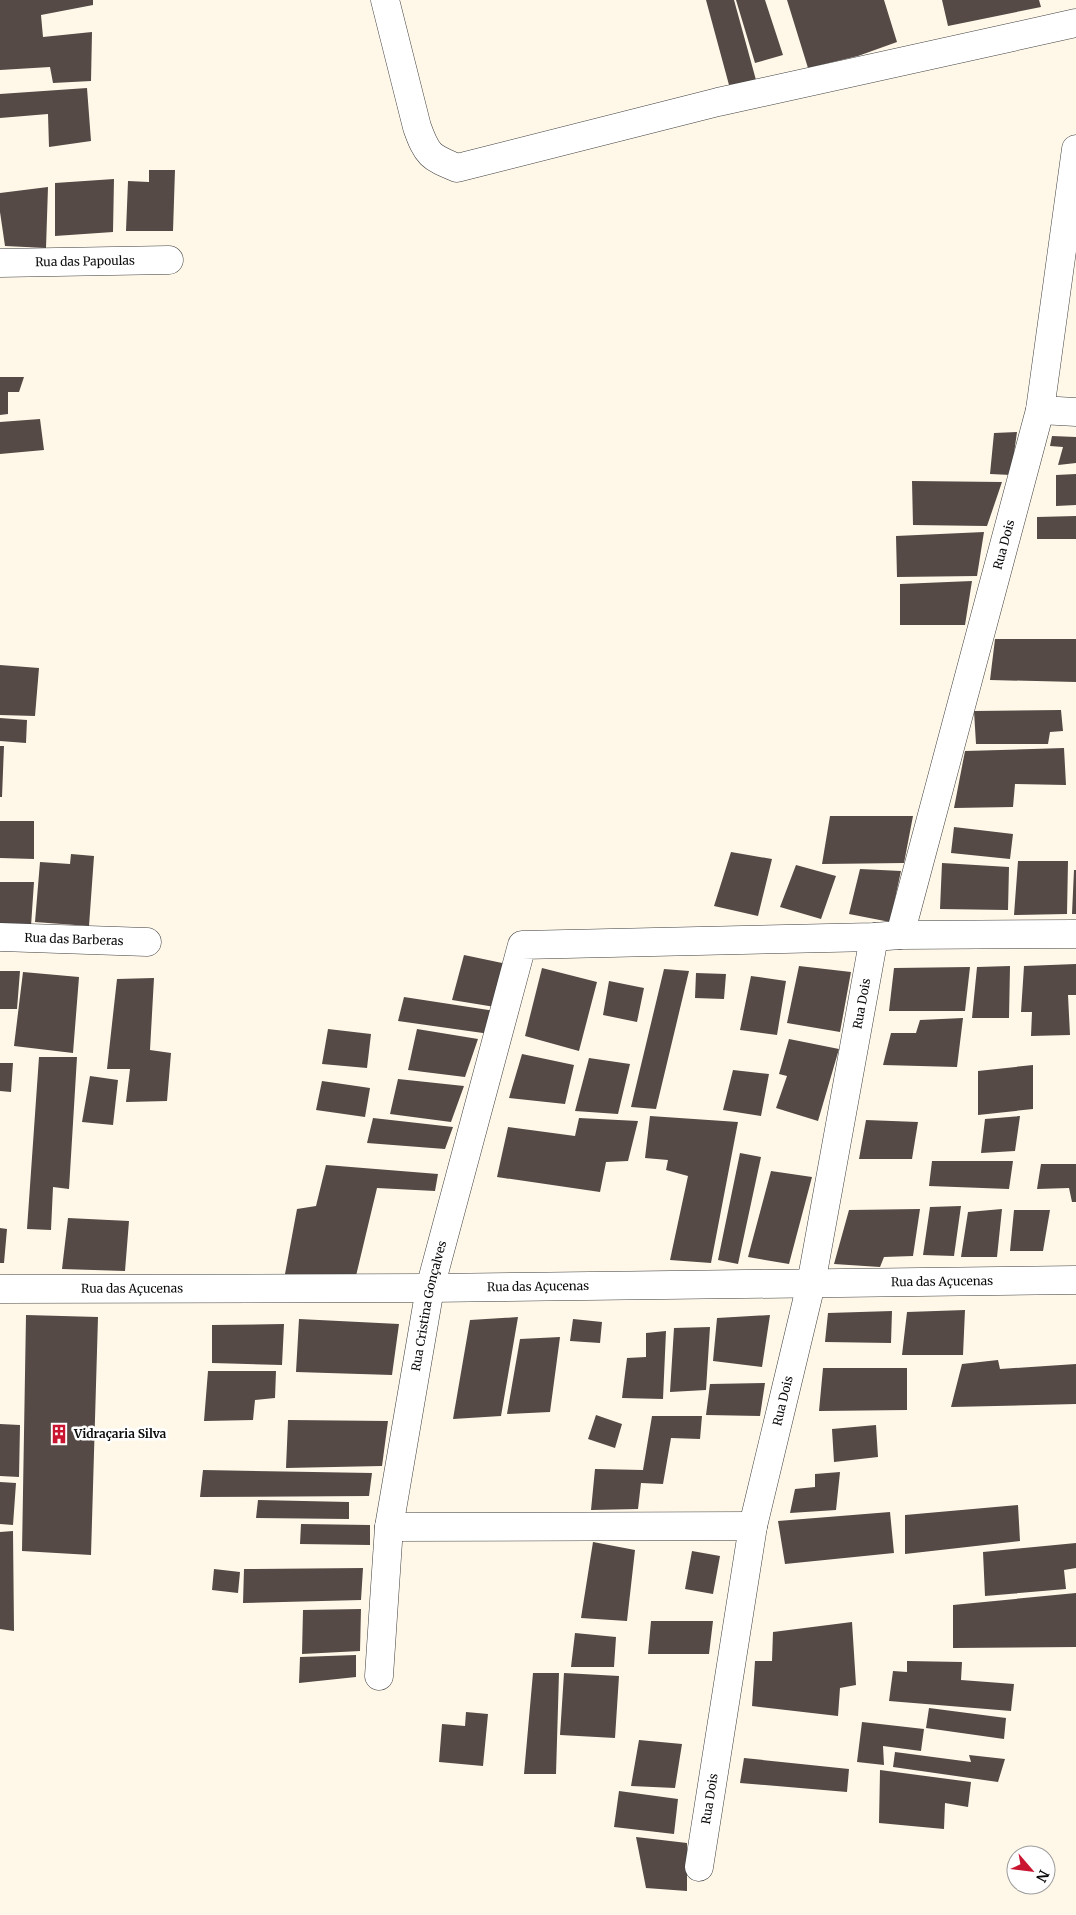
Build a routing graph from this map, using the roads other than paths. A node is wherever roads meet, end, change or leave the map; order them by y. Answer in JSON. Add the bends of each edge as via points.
{"nodes":[{"id":1,"x":385,"y":0,"type":"edge"},
{"id":2,"x":1070,"y":0,"type":"edge"},
{"id":3,"x":1076,"y":18,"type":"edge"},
{"id":4,"x":1076,"y":23,"type":"edge"},
{"id":5,"x":1076,"y":149,"type":"edge"},
{"id":6,"x":169,"y":260,"type":"dead end"},
{"id":7,"x":0,"y":263,"type":"edge"},
{"id":8,"x":1040,"y":410,"type":"junction"},
{"id":9,"x":1076,"y":412,"type":"edge"},
{"id":10,"x":1076,"y":934,"type":"edge"},
{"id":11,"x":887,"y":936,"type":"junction"},
{"id":12,"x":0,"y":937,"type":"edge"},
{"id":13,"x":147,"y":942,"type":"dead end"},
{"id":14,"x":1076,"y":1280,"type":"edge"},
{"id":15,"x":811,"y":1284,"type":"junction"},
{"id":16,"x":430,"y":1288,"type":"junction"},
{"id":17,"x":0,"y":1289,"type":"edge"},
{"id":18,"x":753,"y":1526,"type":"junction"},
{"id":19,"x":389,"y":1527,"type":"junction"},
{"id":20,"x":379,"y":1676,"type":"dead end"},
{"id":21,"x":699,"y":1867,"type":"dead end"}],
"edges":[{"from":1,"to":4,"type":"street","via":[[424,148],[436,159],[457,168],[718,102]]},
{"from":2,"to":3,"type":"street"},
{"from":5,"to":8,"type":"street","name":"Rua Dois"},
{"from":6,"to":7,"type":"street","name":"Rua das Papoulas"},
{"from":8,"to":9,"type":"street"},
{"from":8,"to":11,"type":"street","name":"Rua Dois"},
{"from":10,"to":11,"type":"street"},
{"from":11,"to":15,"type":"street","name":"Rua Dois"},
{"from":11,"to":16,"type":"street","name":"Rua Cristina Gonçalves","via":[[522,945]]},
{"from":12,"to":13,"type":"street","name":"Rua das Barberas"},
{"from":14,"to":15,"type":"street","name":"Rua das Açucenas"},
{"from":15,"to":16,"type":"street","name":"Rua das Açucenas"},
{"from":15,"to":18,"type":"street","name":"Rua Dois"},
{"from":16,"to":17,"type":"street","name":"Rua das Açucenas"},
{"from":16,"to":19,"type":"street","name":"Rua Cristina Gonçalves"},
{"from":18,"to":19,"type":"street"},
{"from":18,"to":21,"type":"street","name":"Rua Dois"},
{"from":19,"to":20,"type":"street","name":"Rua Cristina Gonçalves"}]}
